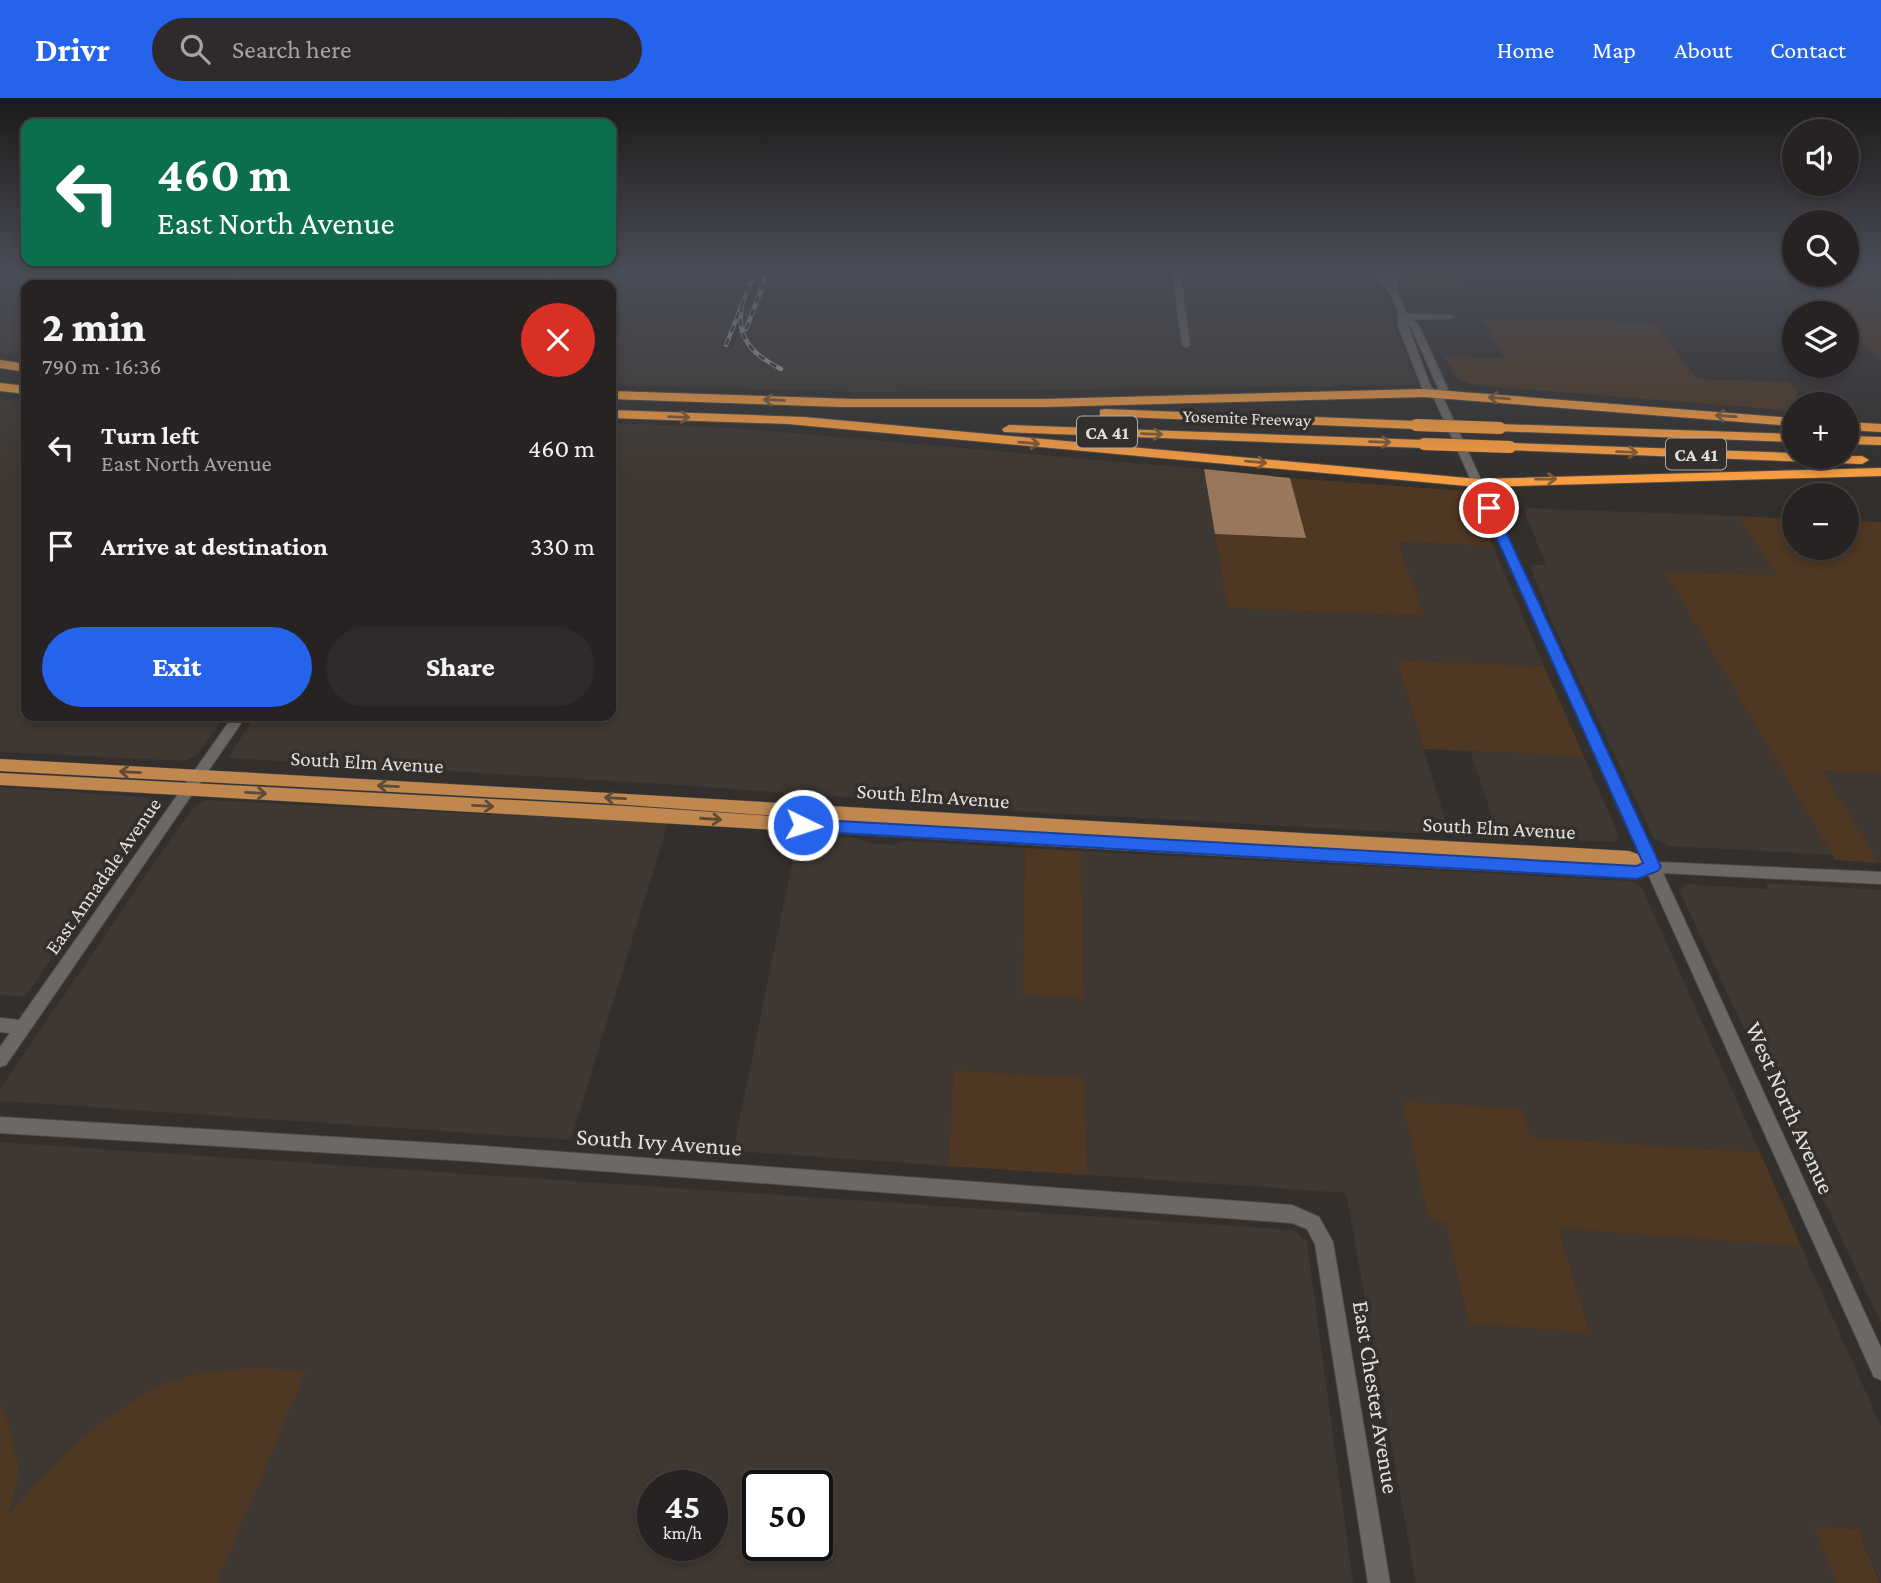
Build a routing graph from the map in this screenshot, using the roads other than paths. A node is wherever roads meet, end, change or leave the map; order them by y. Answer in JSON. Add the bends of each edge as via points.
{"nodes":[{"id":1,"x":1185,"y":338,"type":"edge"},
{"id":2,"x":1421,"y":338,"type":"edge"},
{"id":3,"x":1186,"y":345,"type":"dead end"},
{"id":4,"x":0,"y":366,"type":"edge"},
{"id":5,"x":21,"y":368,"type":"edge"},
{"id":6,"x":0,"y":387,"type":"edge"},
{"id":7,"x":21,"y":389,"type":"edge"},
{"id":8,"x":1437,"y":394,"type":"junction"},
{"id":9,"x":616,"y":395,"type":"edge"},
{"id":10,"x":842,"y":403,"type":"junction"},
{"id":11,"x":616,"y":414,"type":"edge"},
{"id":12,"x":790,"y":421,"type":"junction"},
{"id":13,"x":1782,"y":421,"type":"edge"},
{"id":14,"x":1859,"y":427,"type":"edge"},
{"id":15,"x":1881,"y":428,"type":"edge"},
{"id":16,"x":1782,"y":438,"type":"edge"},
{"id":17,"x":1859,"y":440,"type":"edge"},
{"id":18,"x":1881,"y":441,"type":"edge"},
{"id":19,"x":1881,"y":461,"type":"edge"},
{"id":20,"x":1881,"y":472,"type":"edge"},
{"id":21,"x":1478,"y":483,"type":"junction"},
{"id":22,"x":236,"y":721,"type":"edge"},
{"id":23,"x":0,"y":765,"type":"edge"},
{"id":24,"x":0,"y":779,"type":"edge"},
{"id":25,"x":193,"y":782,"type":"junction"},
{"id":26,"x":1653,"y":867,"type":"junction"},
{"id":27,"x":1881,"y":878,"type":"edge"},
{"id":28,"x":0,"y":1025,"type":"edge"},
{"id":29,"x":23,"y":1027,"type":"junction"},
{"id":30,"x":0,"y":1060,"type":"edge"},
{"id":31,"x":0,"y":1125,"type":"edge"},
{"id":32,"x":1313,"y":1223,"type":"joint"},
{"id":33,"x":1881,"y":1370,"type":"edge"},
{"id":34,"x":1380,"y":1583,"type":"edge"}],
"edges":[{"from":1,"to":3,"type":"street"},
{"from":2,"to":8,"type":"street","name":"West North Avenue","via":[[1443,389]]},
{"from":4,"to":5,"type":"highway"},
{"from":6,"to":7,"type":"highway"},
{"from":8,"to":10,"type":"highway"},
{"from":13,"to":8,"type":"highway","one_way":true},
{"from":8,"to":21,"type":"street","name":"West North Avenue"},
{"from":10,"to":9,"type":"highway","name":"Yosemite Freeway","number":"CA 41","one_way":true},
{"from":10,"to":16,"type":"highway","name":"Yosemite Freeway","number":"CA 41","bridge":true},
{"from":11,"to":12,"type":"highway","name":"Yosemite Freeway","number":"CA 41","one_way":true},
{"from":12,"to":19,"type":"highway","name":"Yosemite Freeway","number":"CA 41","one_way":true,"bridge":true},
{"from":12,"to":21,"type":"highway","one_way":true},
{"from":14,"to":15,"type":"highway"},
{"from":17,"to":18,"type":"highway"},
{"from":21,"to":20,"type":"highway","one_way":true},
{"from":21,"to":26,"type":"street","name":"West North Avenue"},
{"from":22,"to":25,"type":"street","name":"East Annadale Avenue"},
{"from":25,"to":23,"type":"main road","name":"South Elm Avenue","one_way":true},
{"from":24,"to":25,"type":"main road","name":"South Elm Avenue"},
{"from":25,"to":26,"type":"main road","name":"South Elm Avenue","via":[[625,813],[1629,858]]},
{"from":25,"to":29,"type":"street","name":"East Annadale Avenue"},
{"from":26,"to":27,"type":"street","name":"South Elm Avenue"},
{"from":26,"to":33,"type":"street","name":"West North Avenue"},
{"from":28,"to":29,"type":"street"},
{"from":29,"to":30,"type":"street","name":"East Annadale Avenue"},
{"from":31,"to":32,"type":"street","name":"South Ivy Avenue","via":[[877,1183],[1292,1214]]},
{"from":32,"to":34,"type":"street","name":"East Chester Avenue","via":[[1324,1242]]}]}
